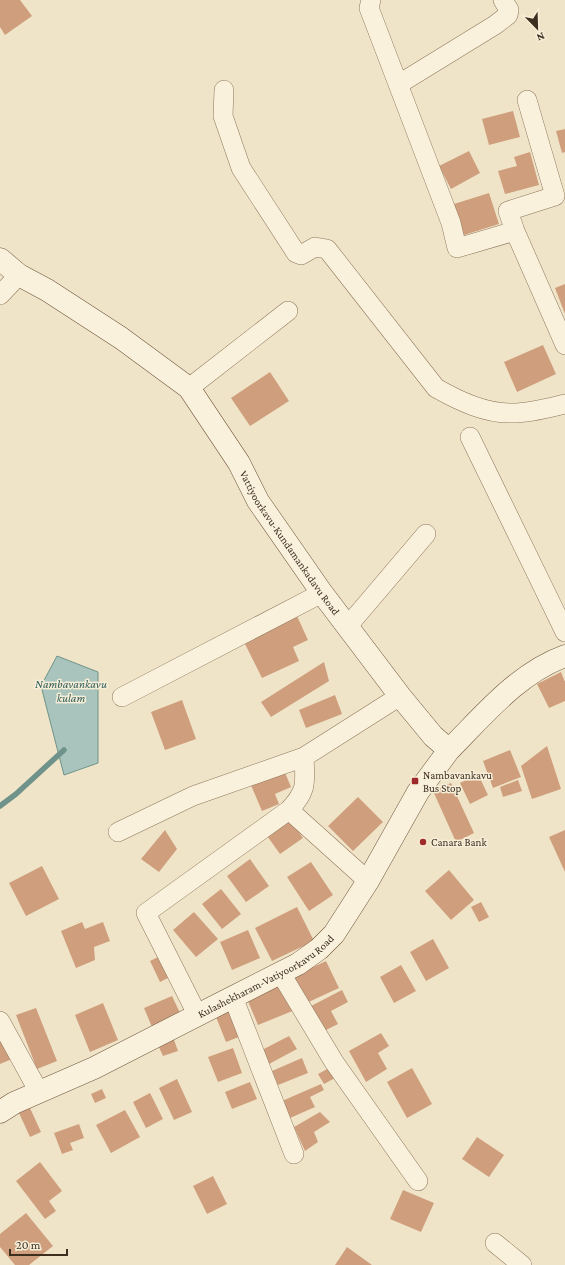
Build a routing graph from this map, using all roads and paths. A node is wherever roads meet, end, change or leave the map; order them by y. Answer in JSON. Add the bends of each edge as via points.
{"nodes":[{"id":1,"x":371,"y":0,"type":"edge"},
{"id":2,"x":503,"y":0,"type":"edge"},
{"id":3,"x":399,"y":84,"type":"junction"},
{"id":4,"x":224,"y":90,"type":"dead end"},
{"id":5,"x":527,"y":100,"type":"dead end"},
{"id":6,"x":515,"y":231,"type":"junction"},
{"id":7,"x":0,"y":259,"type":"edge"},
{"id":8,"x":19,"y":275,"type":"junction"},
{"id":9,"x":0,"y":295,"type":"edge"},
{"id":10,"x":288,"y":311,"type":"dead end"},
{"id":11,"x":565,"y":345,"type":"edge"},
{"id":12,"x":189,"y":388,"type":"junction"},
{"id":13,"x":565,"y":404,"type":"edge"},
{"id":14,"x":470,"y":437,"type":"dead end"},
{"id":15,"x":426,"y":534,"type":"dead end"},
{"id":16,"x":322,"y":593,"type":"junction"},
{"id":17,"x":347,"y":627,"type":"junction"},
{"id":18,"x":565,"y":632,"type":"edge"},
{"id":19,"x":564,"y":660,"type":"edge"},
{"id":20,"x":400,"y":696,"type":"junction"},
{"id":21,"x":122,"y":697,"type":"dead end"},
{"id":22,"x":449,"y":750,"type":"junction"},
{"id":23,"x":304,"y":756,"type":"junction"},
{"id":24,"x":289,"y":810,"type":"junction"},
{"id":25,"x":118,"y":832,"type":"dead end"},
{"id":26,"x":368,"y":881,"type":"junction"},
{"id":27,"x":280,"y":972,"type":"junction"},
{"id":28,"x":233,"y":997,"type":"junction"},
{"id":29,"x":197,"y":1014,"type":"junction"},
{"id":30,"x":0,"y":1021,"type":"edge"},
{"id":31,"x":39,"y":1092,"type":"junction"},
{"id":32,"x":0,"y":1112,"type":"edge"},
{"id":33,"x":294,"y":1154,"type":"dead end"},
{"id":34,"x":418,"y":1181,"type":"dead end"},
{"id":35,"x":495,"y":1242,"type":"dead end"},
{"id":36,"x":522,"y":1265,"type":"edge"}],
"edges":[{"from":1,"to":3,"type":"street","via":[[369,8]]},
{"from":2,"to":3,"type":"street","via":[[508,15]]},
{"from":3,"to":6,"type":"street","via":[[451,223],[457,248]]},
{"from":4,"to":13,"type":"street","via":[[223,116],[241,168],[296,253],[300,255],[318,247],[327,249],[436,388],[460,402],[491,411],[512,413]]},
{"from":5,"to":6,"type":"street","via":[[555,196],[508,211]]},
{"from":6,"to":11,"type":"street"},
{"from":7,"to":8,"type":"street","name":"Vattiyoorkavu-Kundamankadavu Road"},
{"from":8,"to":9,"type":"street"},
{"from":8,"to":12,"type":"street","name":"Vattiyoorkavu-Kundamankadavu Road","via":[[121,338]]},
{"from":10,"to":12,"type":"street"},
{"from":12,"to":16,"type":"street","name":"Vattiyoorkavu-Kundamankadavu Road","via":[[239,463],[258,501]]},
{"from":14,"to":18,"type":"street"},
{"from":15,"to":17,"type":"street"},
{"from":16,"to":17,"type":"street","name":"Vattiyoorkavu-Kundamankadavu Road"},
{"from":16,"to":21,"type":"street"},
{"from":17,"to":20,"type":"street","name":"Vattiyoorkavu-Kundamankadavu Road"},
{"from":19,"to":22,"type":"street","via":[[537,668],[515,685]]},
{"from":20,"to":22,"type":"street","name":"Vattiyoorkavu-Kundamankadavu Road","via":[[433,736]]},
{"from":20,"to":23,"type":"street"},
{"from":22,"to":26,"type":"street","name":"Kulashekharam-Vatiyoorkavu Road","via":[[418,792]]},
{"from":23,"to":24,"type":"street","via":[[305,788]]},
{"from":23,"to":25,"type":"street","via":[[193,796]]},
{"from":24,"to":26,"type":"street"},
{"from":24,"to":29,"type":"street","via":[[146,913]]},
{"from":26,"to":27,"type":"street","name":"Kulashekharam-Vatiyoorkavu Road","via":[[334,934],[298,964]]},
{"from":27,"to":28,"type":"street","name":"Kulashekharam-Vatiyoorkavu Road"},
{"from":27,"to":34,"type":"street","via":[[334,1062]]},
{"from":28,"to":29,"type":"street","name":"Kulashekharam-Vatiyoorkavu Road"},
{"from":28,"to":33,"type":"street"},
{"from":29,"to":31,"type":"street","name":"Kulashekharam-Vatiyoorkavu Road","via":[[94,1068]]},
{"from":30,"to":31,"type":"street"},
{"from":31,"to":32,"type":"street","name":"Kulashekharam-Vatiyoorkavu Road"},
{"from":35,"to":36,"type":"street"}]}
